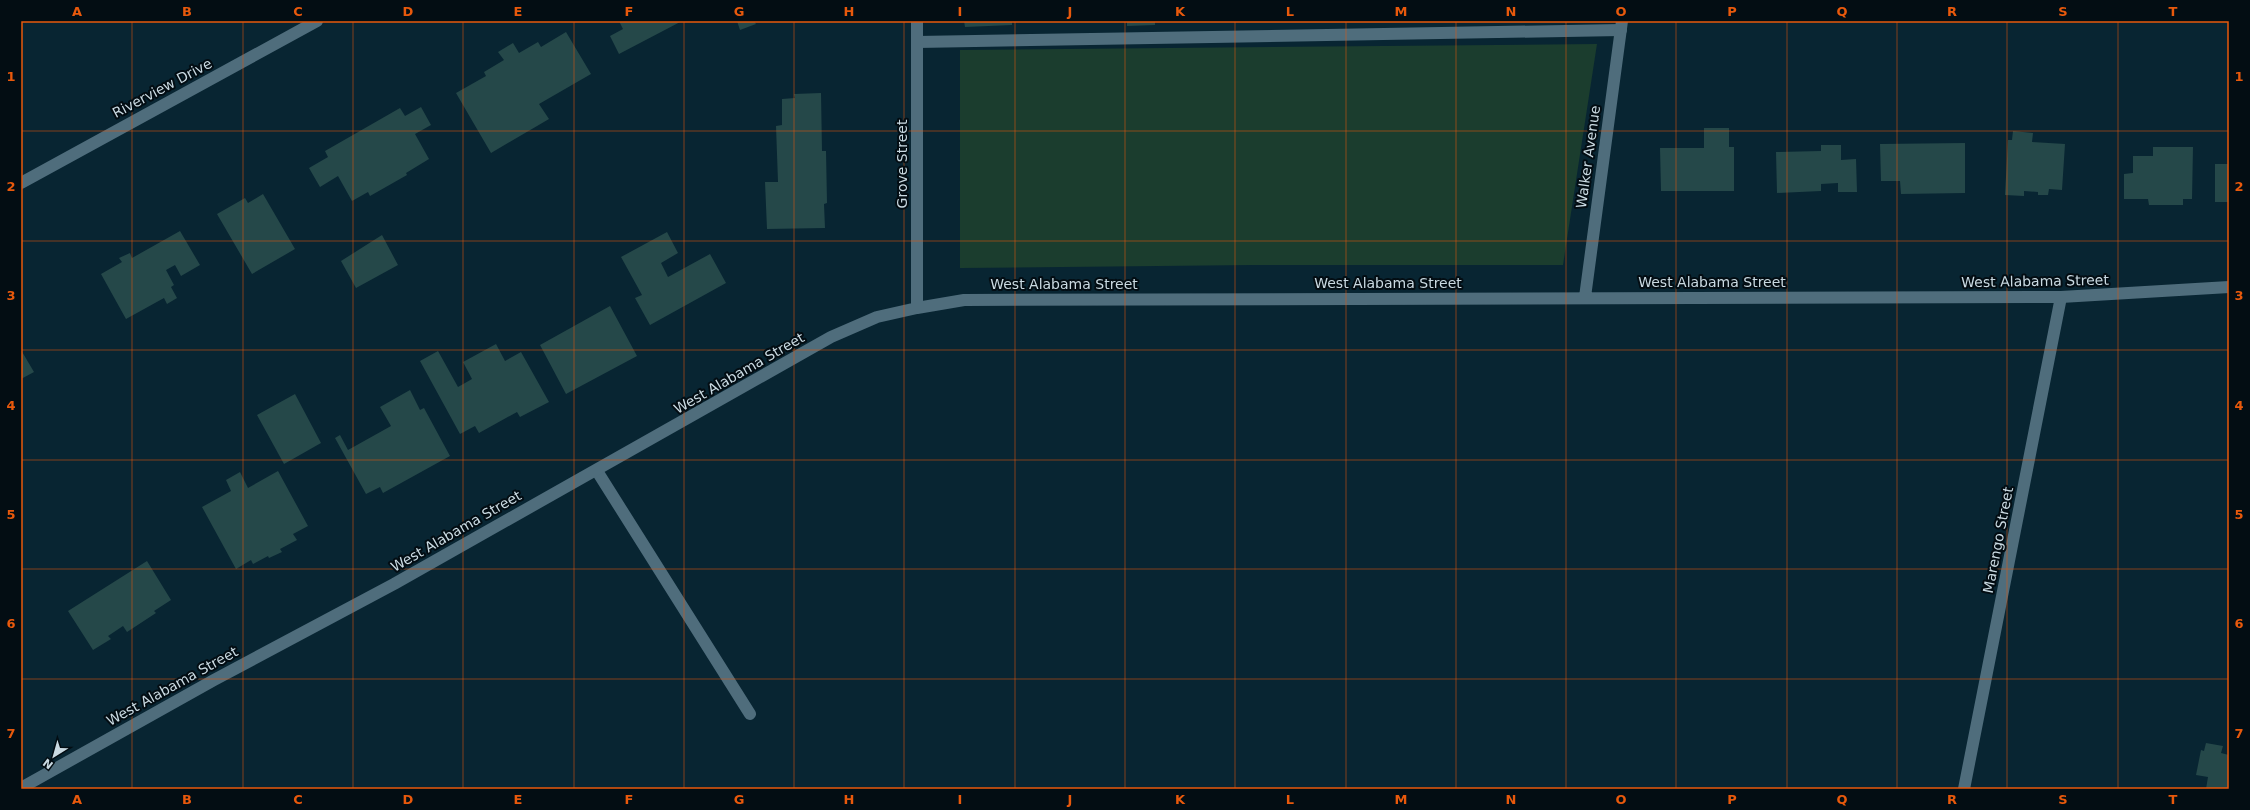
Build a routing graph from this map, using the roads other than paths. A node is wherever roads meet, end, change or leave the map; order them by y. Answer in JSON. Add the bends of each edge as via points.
{"nodes":[{"id":1,"x":317,"y":21,"type":"edge"},
{"id":2,"x":917,"y":21,"type":"edge"},
{"id":3,"x":1621,"y":26,"type":"edge"},
{"id":4,"x":917,"y":42,"type":"junction"},
{"id":5,"x":21,"y":183,"type":"edge"},
{"id":6,"x":2229,"y":287,"type":"edge"},
{"id":7,"x":1585,"y":297,"type":"junction"},
{"id":8,"x":2061,"y":297,"type":"junction"},
{"id":9,"x":917,"y":308,"type":"junction"},
{"id":10,"x":597,"y":471,"type":"junction"},
{"id":11,"x":750,"y":714,"type":"dead end"},
{"id":12,"x":21,"y":788,"type":"edge"},
{"id":13,"x":1964,"y":789,"type":"edge"}],
"edges":[{"from":1,"to":5,"type":"street","name":"Riverview Drive"},
{"from":2,"to":4,"type":"street","name":"Grove Street"},
{"from":3,"to":4,"type":"street"},
{"from":3,"to":7,"type":"street","name":"Walker Avenue"},
{"from":4,"to":9,"type":"street","name":"Grove Street"},
{"from":6,"to":8,"type":"street","name":"West Alabama Street"},
{"from":7,"to":8,"type":"street","name":"West Alabama Street"},
{"from":7,"to":9,"type":"street","name":"West Alabama Street","via":[[964,300]]},
{"from":8,"to":13,"type":"street","name":"Marengo Street"},
{"from":9,"to":10,"type":"street","name":"West Alabama Street","via":[[877,317],[831,337]]},
{"from":10,"to":11,"type":"street"},
{"from":10,"to":12,"type":"street","name":"West Alabama Street","via":[[534,503],[394,584],[214,680]]}]}
